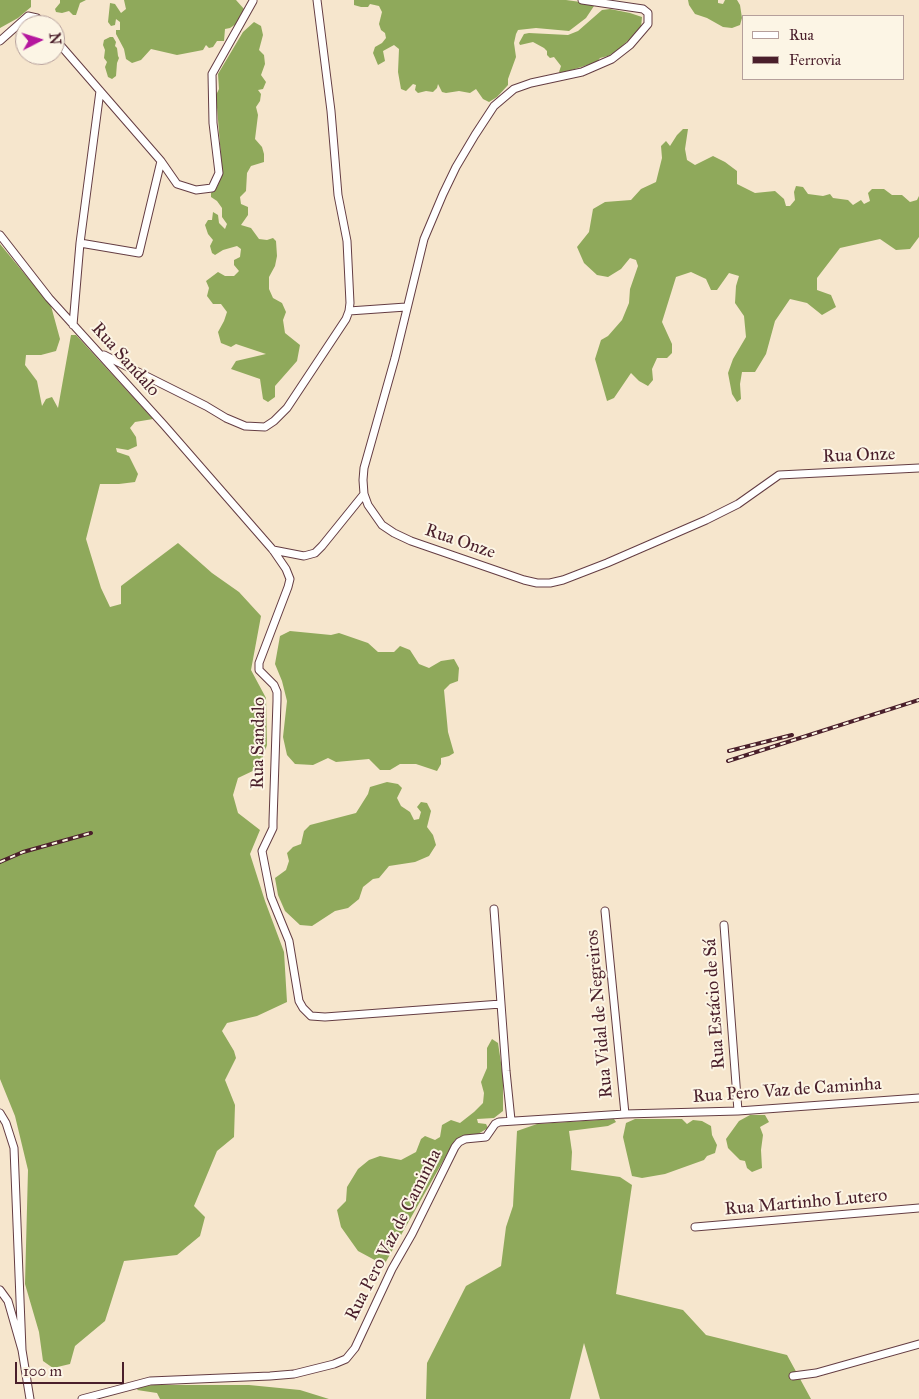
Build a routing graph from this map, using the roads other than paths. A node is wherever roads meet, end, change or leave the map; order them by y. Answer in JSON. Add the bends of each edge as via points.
{"nodes":[{"id":1,"x":252,"y":0,"type":"edge"},
{"id":2,"x":317,"y":0,"type":"edge"},
{"id":3,"x":582,"y":0,"type":"edge"},
{"id":4,"x":15,"y":28,"type":"edge"},
{"id":5,"x":0,"y":41,"type":"edge"},
{"id":6,"x":65,"y":51,"type":"edge"},
{"id":7,"x":100,"y":91,"type":"junction"},
{"id":8,"x":161,"y":161,"type":"junction"},
{"id":9,"x":0,"y":235,"type":"edge"},
{"id":10,"x":80,"y":243,"type":"junction"},
{"id":11,"x":406,"y":307,"type":"junction"},
{"id":12,"x":349,"y":311,"type":"junction"},
{"id":13,"x":73,"y":325,"type":"junction"},
{"id":14,"x":100,"y":353,"type":"junction"},
{"id":15,"x":919,"y":468,"type":"edge"},
{"id":16,"x":364,"y":494,"type":"junction"},
{"id":17,"x":272,"y":550,"type":"junction"},
{"id":18,"x":494,"y":909,"type":"dead end"},
{"id":19,"x":605,"y":911,"type":"dead end"},
{"id":20,"x":724,"y":925,"type":"dead end"},
{"id":21,"x":501,"y":1004,"type":"junction"},
{"id":22,"x":919,"y":1098,"type":"edge"},
{"id":23,"x":738,"y":1111,"type":"junction"},
{"id":24,"x":0,"y":1113,"type":"edge"},
{"id":25,"x":625,"y":1114,"type":"junction"},
{"id":26,"x":511,"y":1120,"type":"junction"},
{"id":27,"x":919,"y":1208,"type":"edge"},
{"id":28,"x":695,"y":1227,"type":"dead end"},
{"id":29,"x":0,"y":1290,"type":"edge"},
{"id":30,"x":919,"y":1344,"type":"edge"},
{"id":31,"x":22,"y":1350,"type":"junction"},
{"id":32,"x":793,"y":1376,"type":"dead end"},
{"id":33,"x":30,"y":1399,"type":"edge"},
{"id":34,"x":82,"y":1399,"type":"edge"}],
"edges":[{"from":1,"to":8,"type":"street","via":[[212,74],[212,123],[218,173],[212,188],[196,190],[177,184]]},
{"from":2,"to":12,"type":"street","via":[[338,195],[347,241]]},
{"from":3,"to":11,"type":"street","name":"Rua Onze","via":[[643,9],[648,13],[648,24],[630,45],[612,59],[582,72],[531,83],[514,90],[494,106],[443,194],[424,239]]},
{"from":4,"to":5,"type":"street"},
{"from":6,"to":7,"type":"street"},
{"from":7,"to":8,"type":"street"},
{"from":7,"to":10,"type":"street"},
{"from":8,"to":10,"type":"street","via":[[139,253]]},
{"from":9,"to":13,"type":"street","name":"Rua Sandalo"},
{"from":10,"to":13,"type":"street"},
{"from":11,"to":12,"type":"street"},
{"from":11,"to":16,"type":"street","name":"Rua Onze","via":[[364,468]]},
{"from":12,"to":14,"type":"street","via":[[287,408],[265,427],[245,426],[226,418]]},
{"from":13,"to":14,"type":"street","name":"Rua Sandalo"},
{"from":14,"to":17,"type":"street","name":"Rua Sandalo"},
{"from":15,"to":16,"type":"street","name":"Rua Onze","via":[[778,475],[738,504],[706,520],[607,563],[550,583],[524,580],[394,533],[382,525]]},
{"from":16,"to":17,"type":"street","via":[[315,553],[304,556]]},
{"from":17,"to":21,"type":"street","name":"Rua Sandalo","via":[[290,579],[259,663],[259,670],[274,685],[277,702],[273,822],[262,851],[271,897],[289,941],[303,1008],[311,1016],[325,1017]]},
{"from":18,"to":21,"type":"street"},
{"from":19,"to":25,"type":"street","name":"Rua Vidal de Negreiros"},
{"from":20,"to":23,"type":"street","name":"Rua Estácio de Sá"},
{"from":21,"to":26,"type":"street"},
{"from":22,"to":23,"type":"street","name":"Rua Pero Vaz de Caminha"},
{"from":23,"to":25,"type":"street","name":"Rua Pero Vaz de Caminha"},
{"from":24,"to":31,"type":"street","via":[[14,1148]]},
{"from":25,"to":26,"type":"street","name":"Rua Pero Vaz de Caminha"},
{"from":26,"to":34,"type":"street","name":"Rua Pero Vaz de Caminha","via":[[495,1124],[486,1137],[465,1140],[455,1147],[355,1348],[346,1359],[294,1374],[150,1381]]},
{"from":27,"to":28,"type":"street","name":"Rua Martinho Lutero"},
{"from":29,"to":31,"type":"street","via":[[8,1301]]},
{"from":30,"to":32,"type":"street","via":[[816,1373]]},
{"from":31,"to":33,"type":"street"}]}
